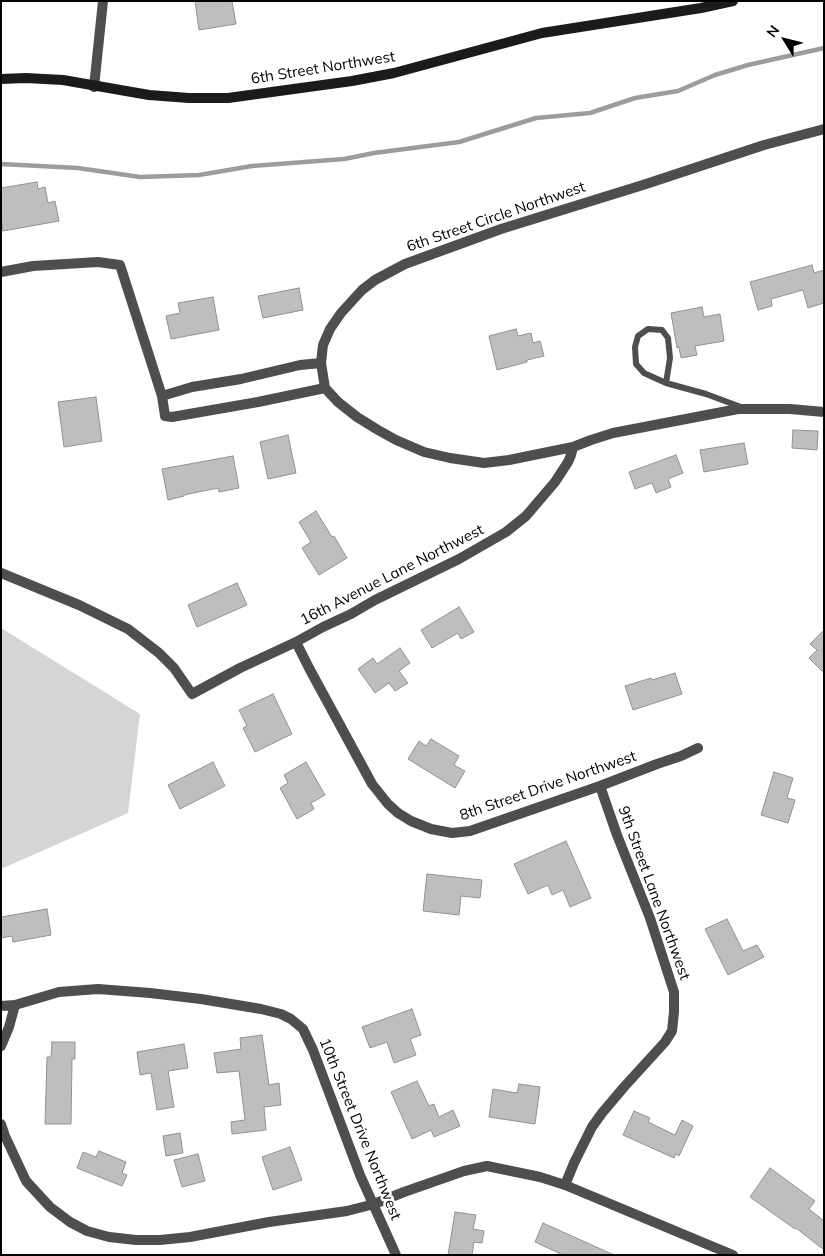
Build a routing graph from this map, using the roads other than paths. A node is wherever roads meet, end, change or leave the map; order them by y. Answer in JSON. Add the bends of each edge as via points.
{"nodes":[{"id":1,"x":103,"y":1,"type":"edge"},
{"id":2,"x":733,"y":1,"type":"edge"},
{"id":3,"x":1,"y":79,"type":"edge"},
{"id":4,"x":94,"y":86,"type":"junction"},
{"id":5,"x":824,"y":129,"type":"edge"},
{"id":6,"x":1,"y":272,"type":"edge"},
{"id":7,"x":321,"y":363,"type":"junction"},
{"id":8,"x":666,"y":382,"type":"junction"},
{"id":9,"x":325,"y":388,"type":"junction"},
{"id":10,"x":162,"y":396,"type":"junction"},
{"id":11,"x":745,"y":409,"type":"junction"},
{"id":12,"x":824,"y":412,"type":"edge"},
{"id":13,"x":572,"y":447,"type":"junction"},
{"id":14,"x":1,"y":573,"type":"edge"},
{"id":15,"x":296,"y":642,"type":"junction"},
{"id":16,"x":698,"y":748,"type":"dead end"},
{"id":17,"x":600,"y":786,"type":"junction"},
{"id":18,"x":1,"y":1006,"type":"edge"},
{"id":19,"x":15,"y":1006,"type":"junction"},
{"id":20,"x":1,"y":1046,"type":"edge"},
{"id":21,"x":1,"y":1124,"type":"edge"},
{"id":22,"x":565,"y":1185,"type":"junction"},
{"id":23,"x":374,"y":1204,"type":"junction"},
{"id":24,"x":396,"y":1255,"type":"edge"},
{"id":25,"x":733,"y":1255,"type":"edge"}],
"edges":[{"from":1,"to":4,"type":"street"},
{"from":2,"to":4,"type":"street","name":"6th Street Northwest","via":[[542,33],[352,81],[228,98],[149,95]]},
{"from":3,"to":4,"type":"street","name":"6th Street Northwest","via":[[63,80]]},
{"from":5,"to":7,"type":"street","name":"6th Street Circle Northwest","via":[[501,229],[405,264],[375,280],[340,313],[323,345]]},
{"from":6,"to":10,"type":"street","via":[[33,266],[98,262],[120,265]]},
{"from":7,"to":9,"type":"street","name":"6th Street Circle Northwest"},
{"from":7,"to":10,"type":"street","via":[[192,387]]},
{"from":8,"to":8,"type":"lane","via":[[644,373],[636,364],[638,336],[648,330],[662,330],[668,338],[670,358]]},
{"from":8,"to":11,"type":"lane"},
{"from":9,"to":10,"type":"street","via":[[172,417],[165,416]]},
{"from":9,"to":13,"type":"street","via":[[357,417],[424,452],[484,463]]},
{"from":11,"to":12,"type":"street"},
{"from":11,"to":13,"type":"street","via":[[614,433]]},
{"from":13,"to":15,"type":"street","name":"16th Avenue Lane Northwest","via":[[568,462],[555,482],[526,516],[506,532]]},
{"from":14,"to":15,"type":"street","name":"16th Avenue Lane Northwest","via":[[128,629],[159,653],[192,694]]},
{"from":15,"to":17,"type":"street","name":"8th Street Drive Northwest","via":[[372,784],[388,804],[412,821],[452,833],[470,831]]},
{"from":16,"to":17,"type":"street","name":"8th Street Drive Northwest"},
{"from":17,"to":22,"type":"street","name":"9th Street Lane Northwest","via":[[650,918],[674,992],[674,1012],[672,1031],[592,1127]]},
{"from":18,"to":19,"type":"street"},
{"from":19,"to":20,"type":"street"},
{"from":19,"to":23,"type":"street","name":"10th Street Drive Northwest","via":[[59,992],[98,989],[201,999],[282,1014],[303,1029]]},
{"from":21,"to":23,"type":"street","via":[[26,1181],[50,1207],[87,1231],[109,1237],[152,1240],[190,1237]]},
{"from":22,"to":23,"type":"street","via":[[487,1166],[464,1171]]},
{"from":22,"to":25,"type":"street"},
{"from":23,"to":24,"type":"street","name":"10th Street Drive Northwest"}]}
